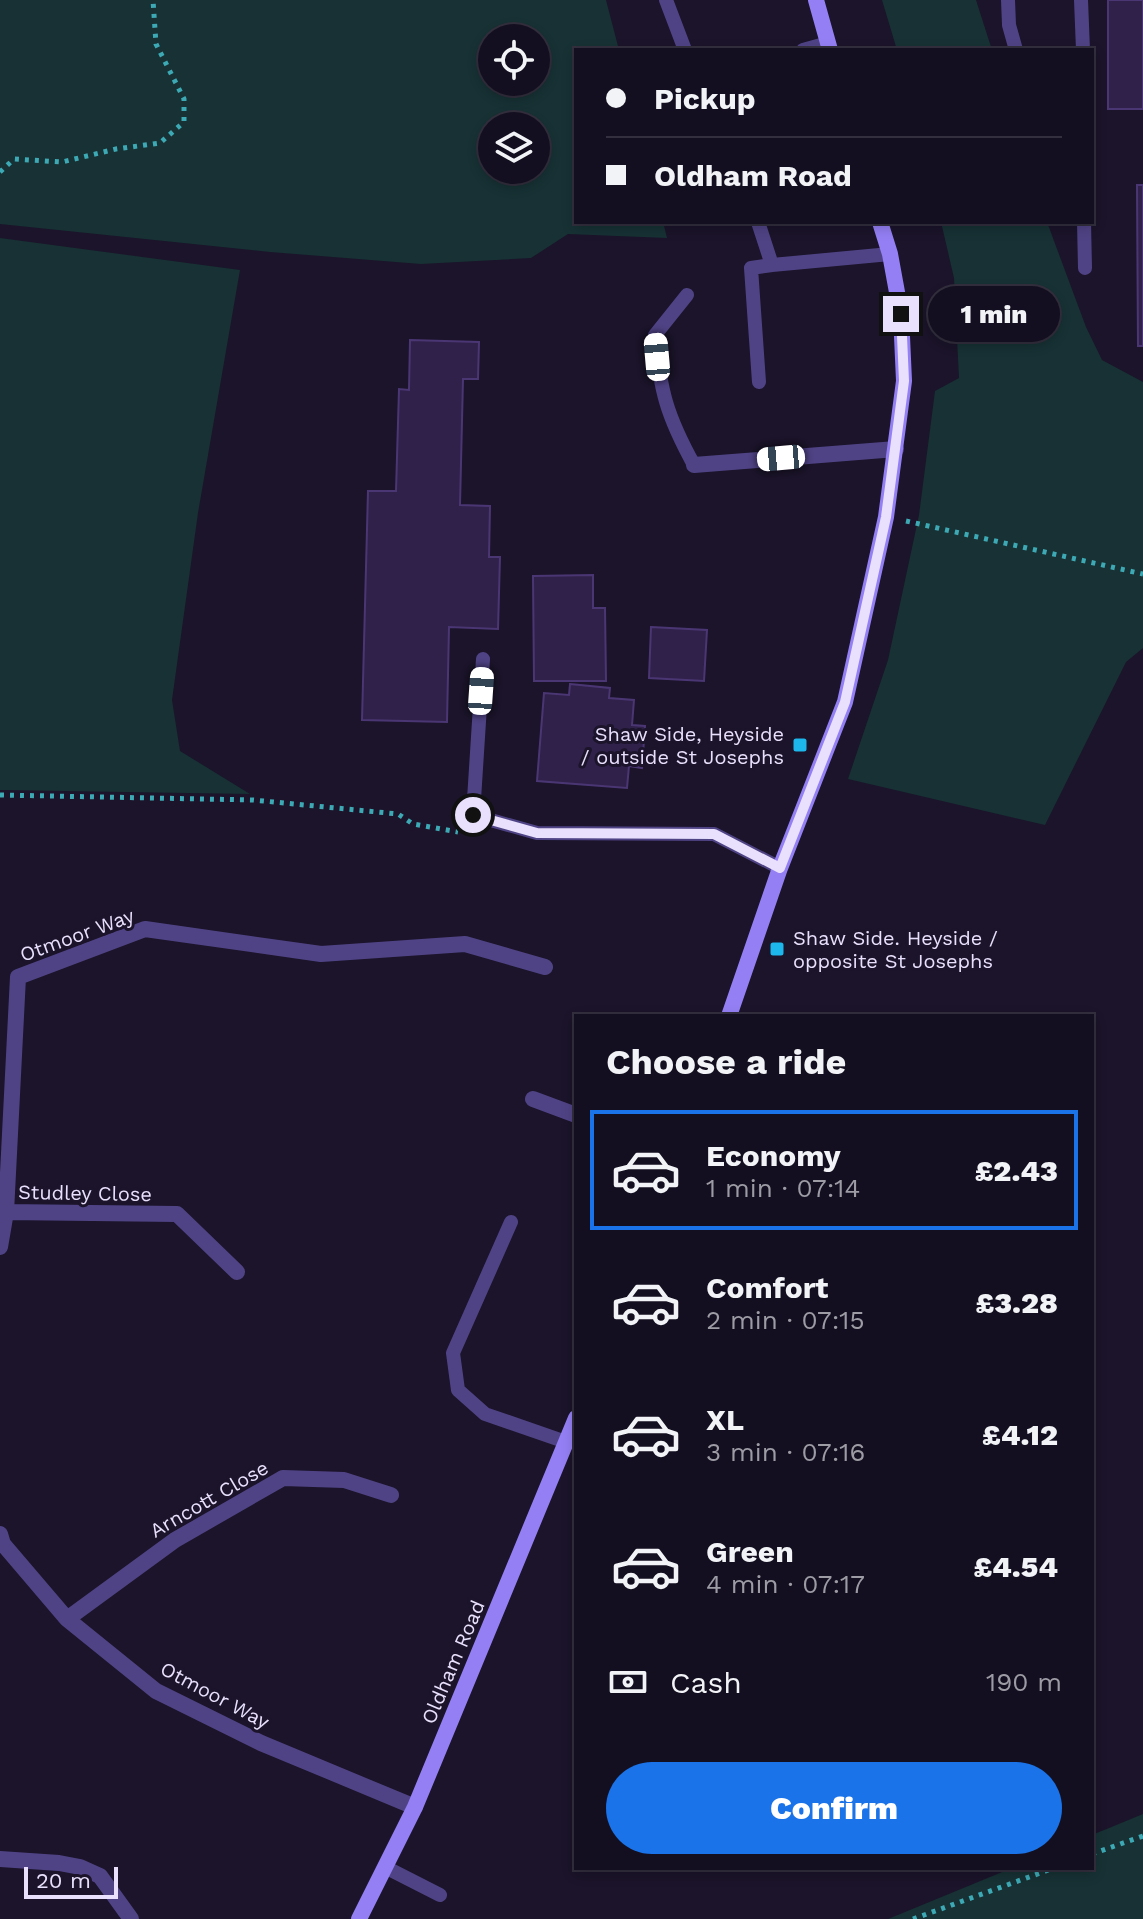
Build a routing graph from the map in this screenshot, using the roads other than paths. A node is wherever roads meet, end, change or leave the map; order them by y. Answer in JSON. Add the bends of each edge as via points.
{"nodes":[{"id":1,"x":666,"y":0,"type":"edge"},
{"id":2,"x":816,"y":0,"type":"edge"},
{"id":3,"x":1008,"y":0,"type":"edge"},
{"id":4,"x":1081,"y":0,"type":"edge"},
{"id":5,"x":829,"y":46,"type":"edge"},
{"id":6,"x":684,"y":48,"type":"edge"},
{"id":7,"x":1015,"y":48,"type":"edge"},
{"id":8,"x":1083,"y":48,"type":"edge"},
{"id":9,"x":759,"y":224,"type":"edge"},
{"id":10,"x":881,"y":224,"type":"edge"},
{"id":11,"x":1084,"y":224,"type":"edge"},
{"id":12,"x":890,"y":254,"type":"junction"},
{"id":13,"x":772,"y":265,"type":"junction"},
{"id":14,"x":1085,"y":268,"type":"dead end"},
{"id":15,"x":687,"y":295,"type":"dead end"},
{"id":16,"x":759,"y":382,"type":"dead end"},
{"id":17,"x":896,"y":449,"type":"junction"},
{"id":18,"x":694,"y":465,"type":"joint"},
{"id":19,"x":483,"y":659,"type":"dead end"},
{"id":20,"x":780,"y":868,"type":"junction"},
{"id":21,"x":545,"y":967,"type":"dead end"},
{"id":22,"x":0,"y":971,"type":"edge"},
{"id":23,"x":18,"y":977,"type":"junction"},
{"id":24,"x":730,"y":1014,"type":"edge"},
{"id":25,"x":533,"y":1099,"type":"dead end"},
{"id":26,"x":574,"y":1114,"type":"edge"},
{"id":27,"x":6,"y":1212,"type":"junction"},
{"id":28,"x":511,"y":1222,"type":"dead end"},
{"id":29,"x":0,"y":1247,"type":"edge"},
{"id":30,"x":237,"y":1272,"type":"dead end"},
{"id":31,"x":574,"y":1423,"type":"edge"},
{"id":32,"x":566,"y":1442,"type":"junction"},
{"id":33,"x":391,"y":1495,"type":"dead end"},
{"id":34,"x":1,"y":1542,"type":"edge"},
{"id":35,"x":67,"y":1619,"type":"junction"},
{"id":36,"x":415,"y":1807,"type":"junction"},
{"id":37,"x":0,"y":1859,"type":"edge"},
{"id":38,"x":385,"y":1867,"type":"junction"},
{"id":39,"x":440,"y":1895,"type":"dead end"},
{"id":40,"x":131,"y":1919,"type":"edge"},
{"id":41,"x":359,"y":1919,"type":"edge"}],
"edges":[{"from":1,"to":6,"type":"lane"},
{"from":2,"to":5,"type":"main road"},
{"from":3,"to":7,"type":"lane"},
{"from":4,"to":8,"type":"lane"},
{"from":9,"to":13,"type":"lane"},
{"from":10,"to":12,"type":"main road"},
{"from":11,"to":14,"type":"lane"},
{"from":12,"to":13,"type":"lane"},
{"from":12,"to":17,"type":"main road","via":[[901,314],[904,381]]},
{"from":13,"to":16,"type":"lane","via":[[751,268]]},
{"from":15,"to":18,"type":"lane","via":[[655,335],[659,380],[672,426]]},
{"from":17,"to":18,"type":"street"},
{"from":17,"to":20,"type":"main road","via":[[845,702]]},
{"from":19,"to":20,"type":"lane","via":[[473,815],[537,833],[714,834]]},
{"from":20,"to":24,"type":"main road"},
{"from":21,"to":23,"type":"street","name":"Otmoor Way","via":[[465,944],[321,954],[145,929]]},
{"from":22,"to":23,"type":"street"},
{"from":23,"to":27,"type":"street","name":"Otmoor Way"},
{"from":25,"to":26,"type":"street"},
{"from":27,"to":29,"type":"street","name":"Otmoor Way"},
{"from":27,"to":30,"type":"street","name":"Studley Close","via":[[177,1214]]},
{"from":28,"to":32,"type":"lane","via":[[453,1353],[458,1390],[485,1414]]},
{"from":31,"to":32,"type":"main road","name":"Oldham Road"},
{"from":32,"to":36,"type":"main road","name":"Oldham Road"},
{"from":33,"to":35,"type":"street","name":"Arncott Close","via":[[344,1480],[283,1478],[175,1540]]},
{"from":34,"to":35,"type":"street","name":"Otmoor Way"},
{"from":35,"to":36,"type":"street","name":"Otmoor Way","via":[[156,1691],[261,1743]]},
{"from":36,"to":38,"type":"main road","name":"Oldham Road"},
{"from":37,"to":40,"type":"street","via":[[59,1863],[100,1876]]},
{"from":38,"to":39,"type":"lane"},
{"from":38,"to":41,"type":"main road","name":"Oldham Road"}]}
